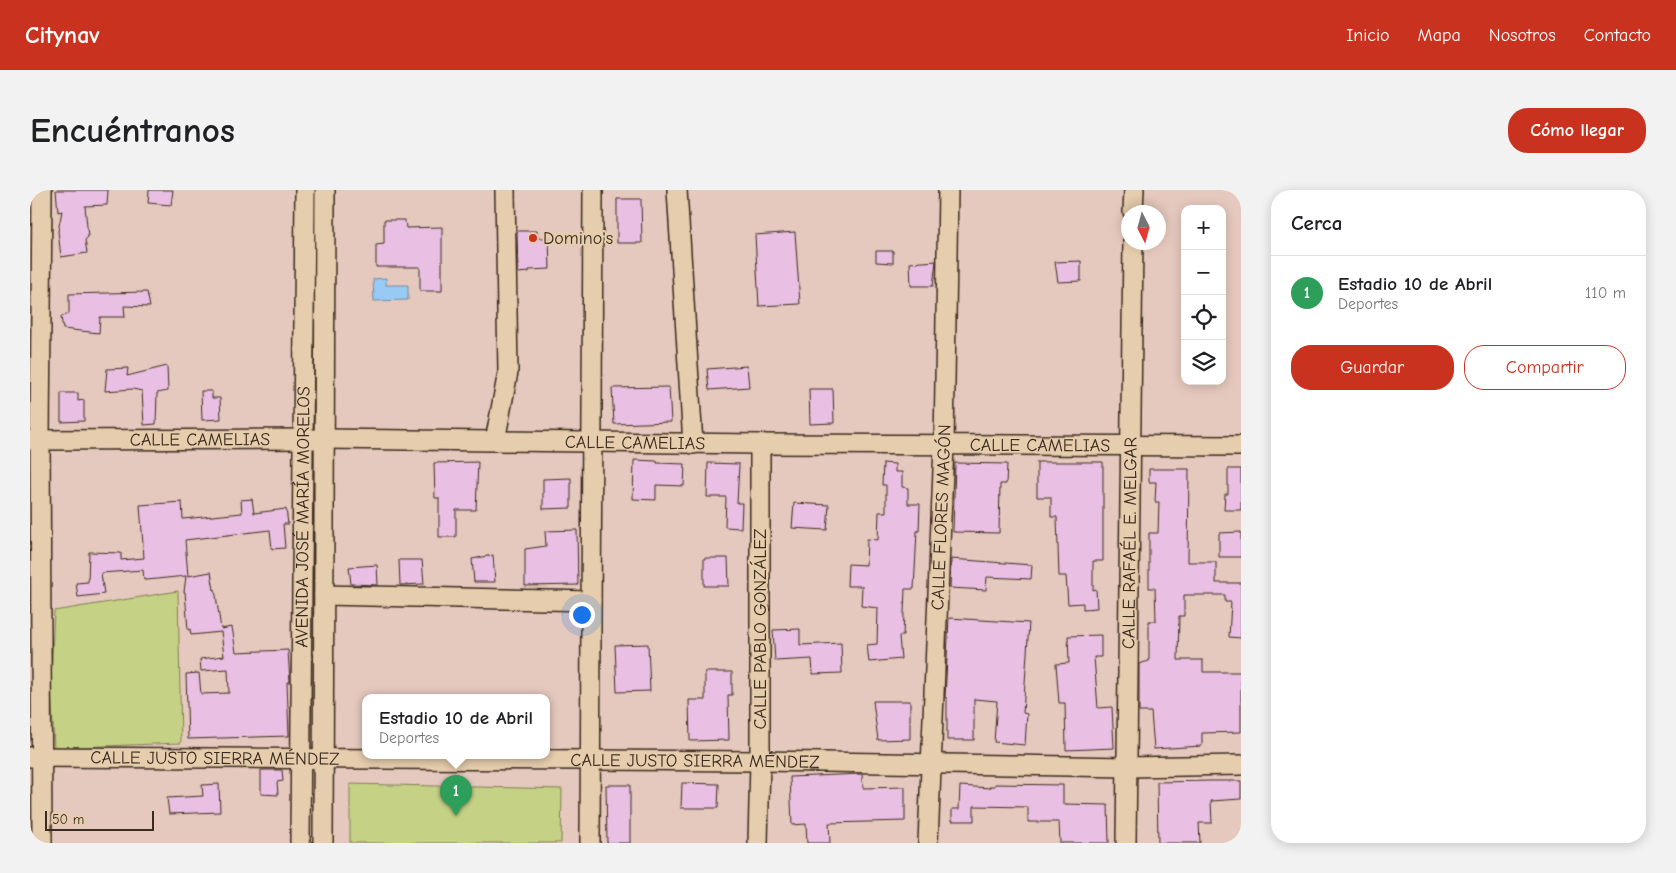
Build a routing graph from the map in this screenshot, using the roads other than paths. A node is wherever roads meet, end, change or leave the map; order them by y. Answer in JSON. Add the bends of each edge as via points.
{"nodes":[{"id":1,"x":42,"y":190,"type":"edge"},
{"id":2,"x":305,"y":190,"type":"edge"},
{"id":3,"x":325,"y":190,"type":"edge"},
{"id":4,"x":505,"y":190,"type":"edge"},
{"id":5,"x":593,"y":190,"type":"edge"},
{"id":6,"x":677,"y":190,"type":"edge"},
{"id":7,"x":948,"y":190,"type":"edge"},
{"id":8,"x":1134,"y":190,"type":"edge"},
{"id":9,"x":1134,"y":205,"type":"edge"},
{"id":10,"x":1133,"y":250,"type":"edge"},
{"id":11,"x":303,"y":439,"type":"junction"},
{"id":12,"x":324,"y":439,"type":"junction"},
{"id":13,"x":35,"y":440,"type":"edge"},
{"id":14,"x":495,"y":441,"type":"junction"},
{"id":15,"x":593,"y":442,"type":"junction"},
{"id":16,"x":694,"y":444,"type":"junction"},
{"id":17,"x":760,"y":444,"type":"junction"},
{"id":18,"x":944,"y":445,"type":"junction"},
{"id":19,"x":1132,"y":445,"type":"junction"},
{"id":20,"x":1241,"y":446,"type":"edge"},
{"id":21,"x":324,"y":595,"type":"junction"},
{"id":22,"x":591,"y":601,"type":"junction"},
{"id":23,"x":36,"y":756,"type":"edge"},
{"id":24,"x":301,"y":759,"type":"junction"},
{"id":25,"x":323,"y":760,"type":"junction"},
{"id":26,"x":592,"y":761,"type":"junction"},
{"id":27,"x":760,"y":761,"type":"junction"},
{"id":28,"x":932,"y":763,"type":"junction"},
{"id":29,"x":1241,"y":765,"type":"edge"},
{"id":30,"x":1127,"y":767,"type":"junction"},
{"id":31,"x":42,"y":843,"type":"edge"},
{"id":32,"x":300,"y":843,"type":"edge"},
{"id":33,"x":323,"y":843,"type":"edge"},
{"id":34,"x":590,"y":843,"type":"edge"},
{"id":35,"x":758,"y":843,"type":"edge"},
{"id":36,"x":928,"y":843,"type":"edge"},
{"id":37,"x":1126,"y":843,"type":"edge"}],
"edges":[{"from":1,"to":13,"type":"street"},
{"from":2,"to":11,"type":"street","name":"AVENIDA JOSÉ MARÍA MORELOS"},
{"from":3,"to":12,"type":"street","name":"AVENIDA JOSÉ MARÍA MORELOS"},
{"from":4,"to":14,"type":"street","via":[[508,372]]},
{"from":5,"to":15,"type":"street"},
{"from":6,"to":16,"type":"street"},
{"from":7,"to":18,"type":"street","name":"CALLE FLORES MAGÓN"},
{"from":8,"to":9,"type":"street"},
{"from":10,"to":19,"type":"street","name":"CALLE RAFAÉL E. MELGAR"},
{"from":11,"to":12,"type":"street","name":"CALLE CAMELIAS"},
{"from":11,"to":13,"type":"street","name":"CALLE CAMELIAS"},
{"from":11,"to":24,"type":"street","name":"AVENIDA JOSÉ MARÍA MORELOS"},
{"from":12,"to":14,"type":"street","name":"CALLE CAMELIAS"},
{"from":12,"to":21,"type":"street","name":"AVENIDA JOSÉ MARÍA MORELOS"},
{"from":13,"to":23,"type":"street"},
{"from":14,"to":15,"type":"street","name":"CALLE CAMELIAS"},
{"from":15,"to":16,"type":"street","name":"CALLE CAMELIAS"},
{"from":15,"to":22,"type":"street"},
{"from":16,"to":17,"type":"street","name":"CALLE CAMELIAS"},
{"from":17,"to":18,"type":"street","name":"CALLE CAMELIAS"},
{"from":17,"to":27,"type":"street","name":"CALLE PABLO GONZÁLEZ"},
{"from":18,"to":19,"type":"street","name":"CALLE CAMELIAS"},
{"from":18,"to":28,"type":"street","name":"CALLE FLORES MAGÓN"},
{"from":19,"to":20,"type":"street","name":"CALLE CAMELIAS"},
{"from":19,"to":30,"type":"street","name":"CALLE RAFAÉL E. MELGAR"},
{"from":21,"to":22,"type":"street"},
{"from":21,"to":25,"type":"street","name":"AVENIDA JOSÉ MARÍA MORELOS"},
{"from":22,"to":26,"type":"street"},
{"from":23,"to":24,"type":"street","name":"CALLE JUSTO SIERRA MÉNDEZ"},
{"from":23,"to":31,"type":"street"},
{"from":24,"to":25,"type":"street","name":"CALLE JUSTO SIERRA MÉNDEZ"},
{"from":24,"to":32,"type":"street","name":"AVENIDA JOSÉ MARÍA MORELOS"},
{"from":25,"to":26,"type":"street","name":"CALLE JUSTO SIERRA MÉNDEZ"},
{"from":25,"to":33,"type":"street","name":"AVENIDA JOSÉ MARÍA MORELOS"},
{"from":26,"to":27,"type":"street","name":"CALLE JUSTO SIERRA MÉNDEZ"},
{"from":26,"to":34,"type":"street"},
{"from":27,"to":28,"type":"street","name":"CALLE JUSTO SIERRA MÉNDEZ"},
{"from":27,"to":35,"type":"street","name":"CALLE PABLO GONZÁLEZ"},
{"from":28,"to":30,"type":"street","name":"CALLE JUSTO SIERRA MÉNDEZ"},
{"from":28,"to":36,"type":"street","name":"CALLE FLORES MAGÓN"},
{"from":29,"to":30,"type":"street","name":"CALLE JUSTO SIERRA MÉNDEZ"},
{"from":30,"to":37,"type":"street","name":"CALLE RAFAÉL E. MELGAR"}]}
